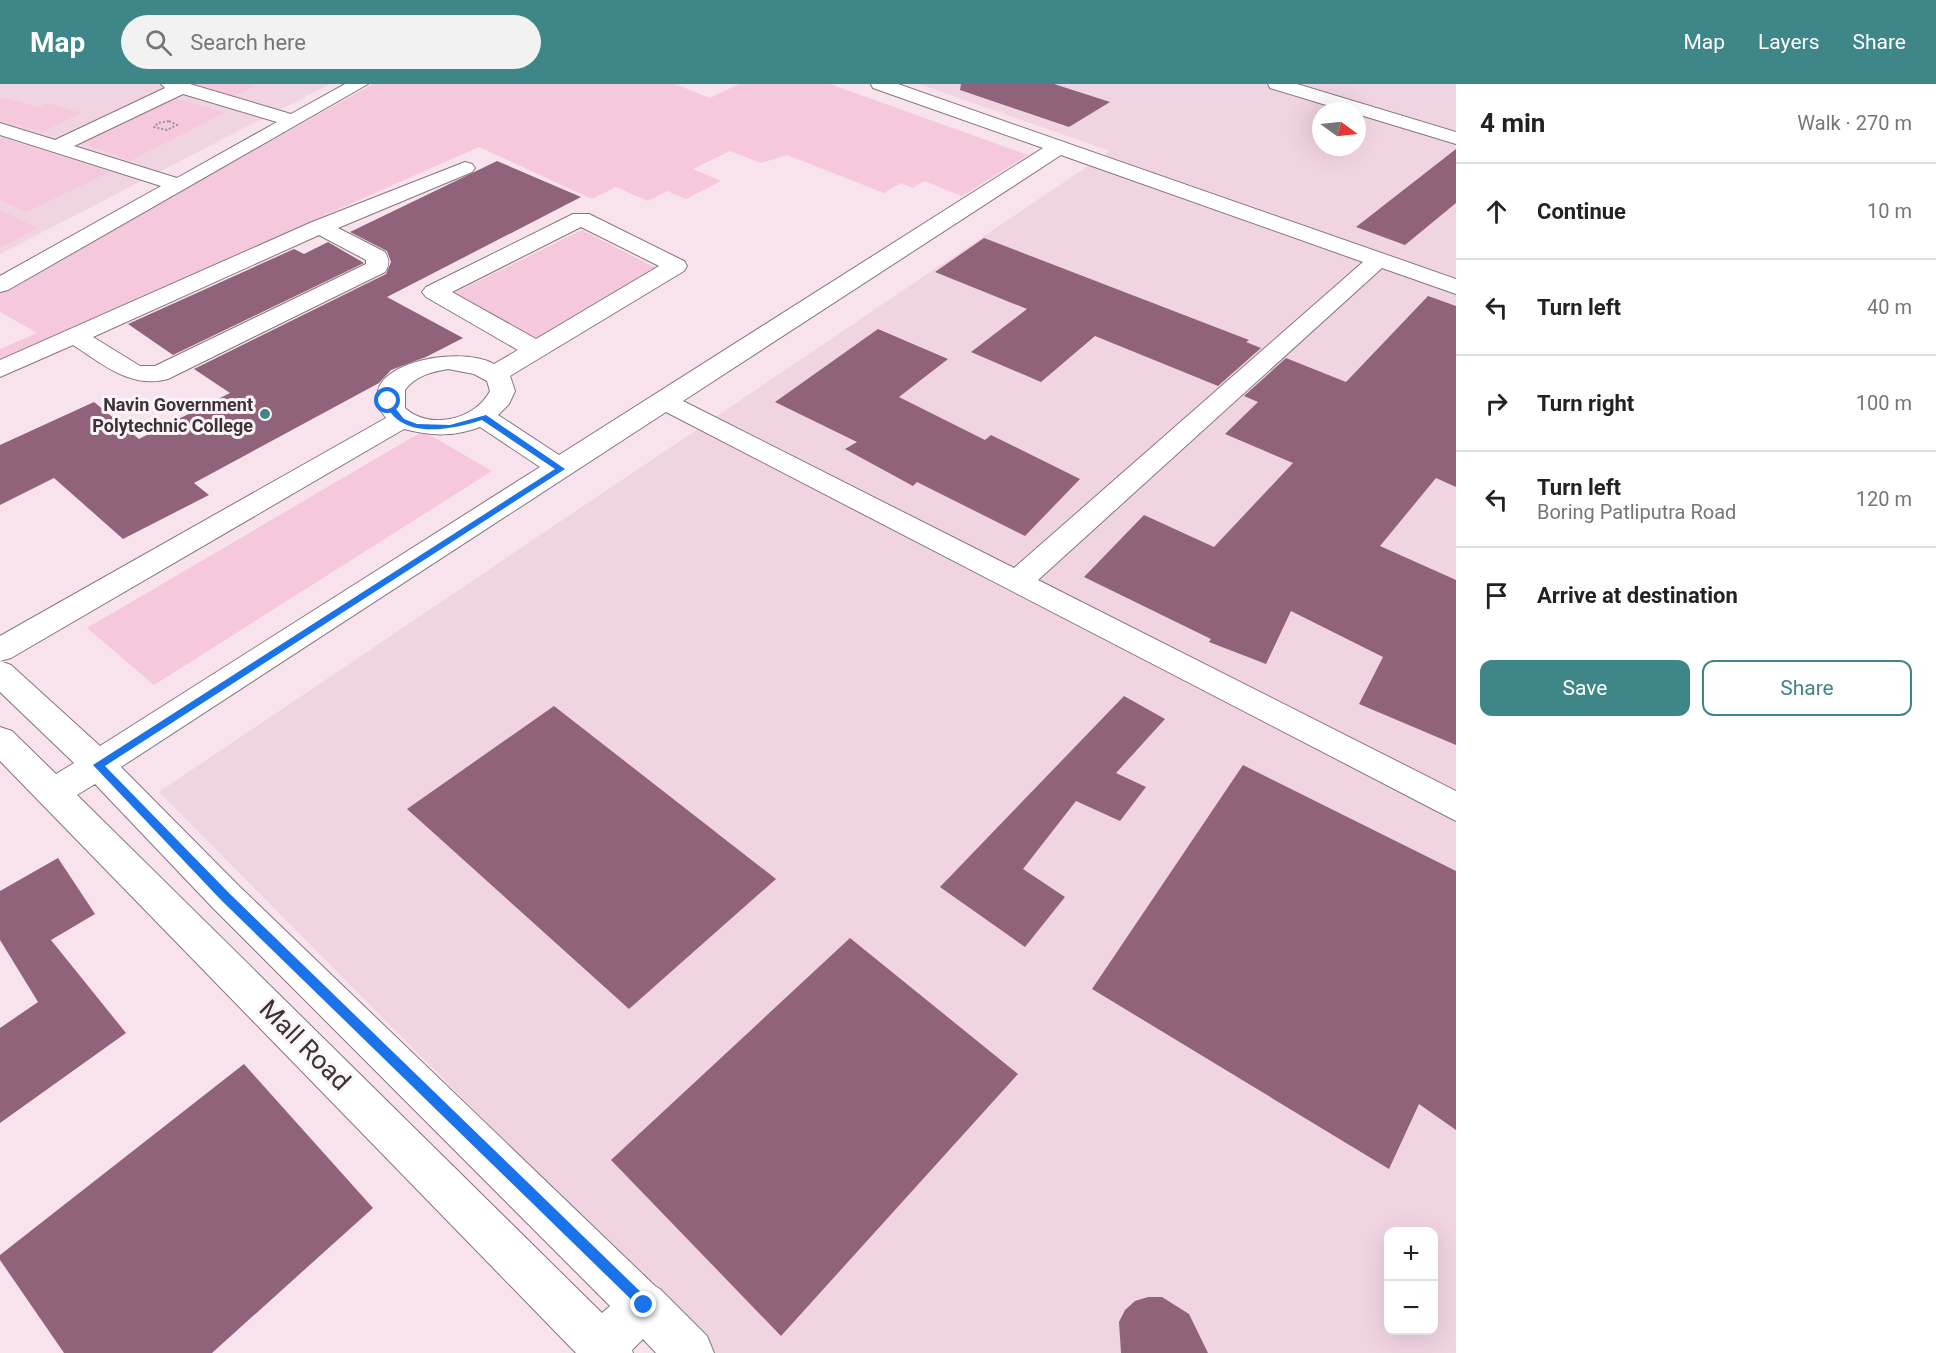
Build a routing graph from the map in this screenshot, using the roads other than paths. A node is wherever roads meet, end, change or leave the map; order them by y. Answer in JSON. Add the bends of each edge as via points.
{"nodes":[{"id":1,"x":359,"y":84,"type":"edge"},
{"id":2,"x":880,"y":84,"type":"edge"},
{"id":3,"x":1277,"y":84,"type":"edge"},
{"id":4,"x":176,"y":86,"type":"edge"},
{"id":5,"x":293,"y":121,"type":"junction"},
{"id":6,"x":0,"y":129,"type":"edge"},
{"id":7,"x":1456,"y":138,"type":"edge"},
{"id":8,"x":56,"y":147,"type":"junction"},
{"id":9,"x":1059,"y":147,"type":"junction"},
{"id":10,"x":465,"y":168,"type":"dead end"},
{"id":11,"x":178,"y":185,"type":"junction"},
{"id":12,"x":320,"y":227,"type":"junction"},
{"id":13,"x":1378,"y":260,"type":"junction"},
{"id":14,"x":0,"y":285,"type":"edge"},
{"id":15,"x":1456,"y":287,"type":"edge"},
{"id":16,"x":75,"y":336,"type":"junction"},
{"id":17,"x":535,"y":349,"type":"junction"},
{"id":18,"x":0,"y":369,"type":"edge"},
{"id":19,"x":495,"y":374,"type":"junction"},
{"id":20,"x":666,"y":402,"type":"junction"},
{"id":21,"x":483,"y":417,"type":"junction"},
{"id":22,"x":402,"y":420,"type":"junction"},
{"id":23,"x":561,"y":469,"type":"junction"},
{"id":24,"x":1017,"y":582,"type":"junction"},
{"id":25,"x":0,"y":650,"type":"edge"},
{"id":26,"x":0,"y":673,"type":"edge"},
{"id":27,"x":0,"y":740,"type":"edge"},
{"id":28,"x":98,"y":765,"type":"junction"},
{"id":29,"x":52,"y":794,"type":"junction"},
{"id":30,"x":1456,"y":807,"type":"edge"},
{"id":31,"x":225,"y":896,"type":"junction"},
{"id":32,"x":185,"y":923,"type":"junction"},
{"id":33,"x":644,"y":1305,"type":"junction"},
{"id":34,"x":605,"y":1350,"type":"edge"},
{"id":35,"x":690,"y":1353,"type":"edge"}],
"edges":[{"from":1,"to":5,"type":"street"},
{"from":2,"to":9,"type":"street"},
{"from":3,"to":7,"type":"street"},
{"from":4,"to":5,"type":"street"},
{"from":4,"to":8,"type":"street"},
{"from":5,"to":11,"type":"street"},
{"from":6,"to":8,"type":"street"},
{"from":8,"to":11,"type":"street"},
{"from":9,"to":13,"type":"street"},
{"from":9,"to":20,"type":"street"},
{"from":10,"to":12,"type":"street"},
{"from":11,"to":14,"type":"street"},
{"from":12,"to":16,"type":"street"},
{"from":12,"to":16,"type":"street","via":[[377,257],[377,267],[159,374],[134,373]]},
{"from":13,"to":15,"type":"street"},
{"from":13,"to":24,"type":"street"},
{"from":16,"to":18,"type":"street"},
{"from":17,"to":17,"type":"street","via":[[565,331],[676,266],[581,219],[434,292]]},
{"from":17,"to":19,"type":"street"},
{"from":19,"to":21,"type":"street","via":[[501,382],[501,400]]},
{"from":19,"to":22,"type":"street","via":[[482,367],[448,362],[412,371],[390,390],[392,412]]},
{"from":20,"to":23,"type":"street"},
{"from":20,"to":24,"type":"street"},
{"from":21,"to":22,"type":"street","via":[[432,428]]},
{"from":21,"to":23,"type":"street"},
{"from":22,"to":25,"type":"street"},
{"from":23,"to":28,"type":"street"},
{"from":24,"to":30,"type":"street"},
{"from":26,"to":28,"type":"street"},
{"from":27,"to":29,"type":"street","name":"Mall Road"},
{"from":28,"to":29,"type":"street"},
{"from":28,"to":31,"type":"street"},
{"from":29,"to":32,"type":"street","name":"Mall Road"},
{"from":31,"to":32,"type":"street"},
{"from":31,"to":33,"type":"street"},
{"from":32,"to":34,"type":"street","name":"Mall Road"},
{"from":33,"to":34,"type":"street"},
{"from":33,"to":35,"type":"street"}]}
